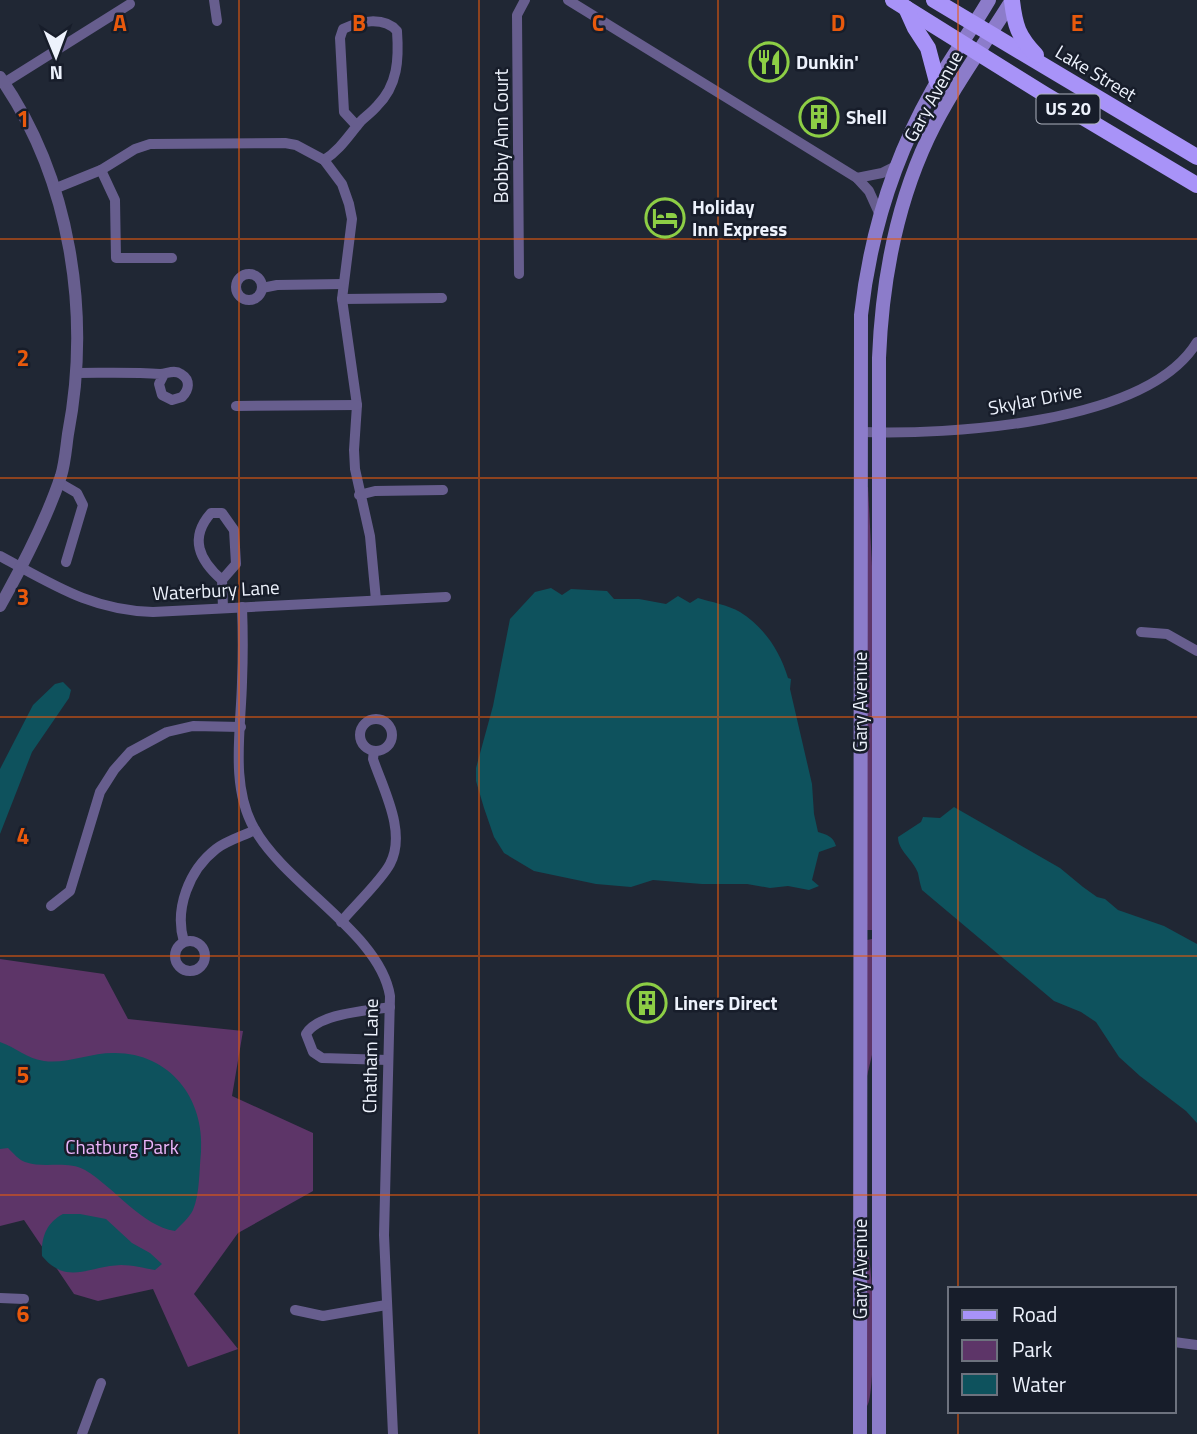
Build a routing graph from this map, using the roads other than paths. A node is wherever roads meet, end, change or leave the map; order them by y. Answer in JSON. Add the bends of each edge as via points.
{"nodes":[{"id":1,"x":214,"y":0,"type":"edge"},
{"id":2,"x":525,"y":0,"type":"edge"},
{"id":3,"x":568,"y":0,"type":"edge"},
{"id":4,"x":934,"y":0,"type":"edge"},
{"id":5,"x":989,"y":0,"type":"edge"},
{"id":6,"x":1012,"y":0,"type":"edge"},
{"id":7,"x":130,"y":4,"type":"dead end"},
{"id":8,"x":900,"y":4,"type":"edge"},
{"id":9,"x":217,"y":21,"type":"dead end"},
{"id":10,"x":975,"y":24,"type":"junction"},
{"id":11,"x":991,"y":35,"type":"junction"},
{"id":12,"x":963,"y":42,"type":"junction"},
{"id":13,"x":979,"y":53,"type":"junction"},
{"id":14,"x":1055,"y":74,"type":"junction"},
{"id":15,"x":2,"y":80,"type":"edge"},
{"id":16,"x":937,"y":82,"type":"junction"},
{"id":17,"x":357,"y":126,"type":"junction"},
{"id":18,"x":1197,"y":157,"type":"edge"},
{"id":19,"x":324,"y":160,"type":"junction"},
{"id":20,"x":894,"y":167,"type":"junction"},
{"id":21,"x":102,"y":170,"type":"junction"},
{"id":22,"x":857,"y":177,"type":"junction"},
{"id":23,"x":1197,"y":185,"type":"edge"},
{"id":24,"x":54,"y":189,"type":"junction"},
{"id":25,"x":879,"y":213,"type":"junction"},
{"id":26,"x":172,"y":258,"type":"dead end"},
{"id":27,"x":519,"y":274,"type":"dead end"},
{"id":28,"x":343,"y":284,"type":"junction"},
{"id":29,"x":262,"y":288,"type":"dead end"},
{"id":30,"x":442,"y":298,"type":"dead end"},
{"id":31,"x":342,"y":299,"type":"junction"},
{"id":32,"x":1197,"y":342,"type":"edge"},
{"id":33,"x":77,"y":373,"type":"junction"},
{"id":34,"x":164,"y":374,"type":"dead end"},
{"id":35,"x":357,"y":405,"type":"junction"},
{"id":36,"x":236,"y":406,"type":"dead end"},
{"id":37,"x":860,"y":432,"type":"junction"},
{"id":38,"x":879,"y":432,"type":"junction"},
{"id":39,"x":58,"y":482,"type":"junction"},
{"id":40,"x":443,"y":491,"type":"dead end"},
{"id":41,"x":359,"y":495,"type":"junction"},
{"id":42,"x":0,"y":556,"type":"edge"},
{"id":43,"x":65,"y":562,"type":"dead end"},
{"id":44,"x":22,"y":568,"type":"junction"},
{"id":45,"x":222,"y":580,"type":"junction"},
{"id":46,"x":446,"y":597,"type":"dead end"},
{"id":47,"x":376,"y":600,"type":"junction"},
{"id":48,"x":0,"y":606,"type":"edge"},
{"id":49,"x":242,"y":607,"type":"junction"},
{"id":50,"x":223,"y":608,"type":"junction"},
{"id":51,"x":1141,"y":632,"type":"dead end"},
{"id":52,"x":1197,"y":651,"type":"edge"},
{"id":53,"x":241,"y":726,"type":"junction"},
{"id":54,"x":374,"y":751,"type":"dead end"},
{"id":55,"x":255,"y":830,"type":"junction"},
{"id":56,"x":51,"y":906,"type":"dead end"},
{"id":57,"x":341,"y":922,"type":"junction"},
{"id":58,"x":184,"y":942,"type":"dead end"},
{"id":59,"x":390,"y":1007,"type":"junction"},
{"id":60,"x":388,"y":1060,"type":"junction"},
{"id":61,"x":0,"y":1298,"type":"edge"},
{"id":62,"x":24,"y":1298,"type":"dead end"},
{"id":63,"x":386,"y":1305,"type":"junction"},
{"id":64,"x":295,"y":1310,"type":"dead end"},
{"id":65,"x":1176,"y":1342,"type":"edge"},
{"id":66,"x":1197,"y":1345,"type":"edge"},
{"id":67,"x":101,"y":1383,"type":"dead end"},
{"id":68,"x":82,"y":1434,"type":"edge"},
{"id":69,"x":393,"y":1434,"type":"edge"},
{"id":70,"x":860,"y":1434,"type":"edge"},
{"id":71,"x":879,"y":1434,"type":"edge"}],
"edges":[{"from":1,"to":9,"type":"street"},
{"from":2,"to":27,"type":"street","name":"Bobby Ann Court","via":[[517,15]]},
{"from":3,"to":22,"type":"street"},
{"from":4,"to":10,"type":"main road","number":"US 20"},
{"from":5,"to":10,"type":"main road","name":"Gary Avenue"},
{"from":6,"to":11,"type":"main road","name":"Gary Avenue"},
{"from":6,"to":14,"type":"main road","via":[[1021,39]]},
{"from":7,"to":15,"type":"street"},
{"from":8,"to":12,"type":"main road","number":"US 20"},
{"from":8,"to":16,"type":"main road","via":[[928,48]]},
{"from":10,"to":11,"type":"main road","name":"Lake Street","number":"US 20"},
{"from":10,"to":12,"type":"main road","name":"Gary Avenue"},
{"from":11,"to":13,"type":"main road","name":"Gary Avenue"},
{"from":11,"to":14,"type":"main road","name":"Lake Street","number":"US 20"},
{"from":12,"to":13,"type":"main road","number":"US 20"},
{"from":12,"to":16,"type":"main road","name":"Gary Avenue"},
{"from":13,"to":23,"type":"main road","number":"US 20"},
{"from":13,"to":38,"type":"main road","name":"Gary Avenue","via":[[928,138],[893,243],[883,295]]},
{"from":14,"to":18,"type":"main road","name":"Lake Street","number":"US 20"},
{"from":15,"to":24,"type":"street","via":[[29,128]]},
{"from":16,"to":20,"type":"main road","name":"Gary Avenue"},
{"from":17,"to":17,"type":"street","via":[[344,112],[340,38],[344,29],[355,23],[382,22],[397,31],[397,74],[378,106]]},
{"from":17,"to":19,"type":"street"},
{"from":19,"to":21,"type":"street","via":[[285,142],[156,143],[135,149]]},
{"from":19,"to":28,"type":"street","via":[[345,190],[352,219]]},
{"from":20,"to":22,"type":"street"},
{"from":20,"to":25,"type":"main road","name":"Gary Avenue"},
{"from":21,"to":24,"type":"street"},
{"from":21,"to":26,"type":"street","via":[[115,200],[116,258]]},
{"from":22,"to":25,"type":"street"},
{"from":24,"to":33,"type":"street","via":[[73,272]]},
{"from":25,"to":37,"type":"main road","name":"Gary Avenue","via":[[861,316]]},
{"from":28,"to":29,"type":"street"},
{"from":28,"to":31,"type":"street"},
{"from":30,"to":31,"type":"street"},
{"from":31,"to":35,"type":"street"},
{"from":32,"to":38,"type":"street","name":"Skylar Drive","via":[[1159,379],[1116,399],[1014,424]]},
{"from":33,"to":34,"type":"street"},
{"from":33,"to":39,"type":"street"},
{"from":35,"to":36,"type":"street"},
{"from":35,"to":41,"type":"street","via":[[354,450]]},
{"from":37,"to":38,"type":"street","name":"Skylar Drive"},
{"from":37,"to":70,"type":"main road","name":"Gary Avenue"},
{"from":38,"to":71,"type":"main road","name":"Gary Avenue"},
{"from":39,"to":43,"type":"street","via":[[77,493],[83,505]]},
{"from":39,"to":44,"type":"street"},
{"from":40,"to":41,"type":"street"},
{"from":41,"to":47,"type":"street","via":[[370,536]]},
{"from":42,"to":44,"type":"street","name":"Waterbury Lane"},
{"from":44,"to":48,"type":"street"},
{"from":44,"to":50,"type":"street","name":"Waterbury Lane","via":[[109,607],[153,612]]},
{"from":45,"to":45,"type":"street","via":[[202,559],[198,537],[211,513],[222,513],[234,530],[236,564]]},
{"from":45,"to":50,"type":"street"},
{"from":46,"to":47,"type":"street","name":"Waterbury Lane"},
{"from":47,"to":49,"type":"street","name":"Waterbury Lane"},
{"from":49,"to":50,"type":"street","name":"Waterbury Lane"},
{"from":49,"to":53,"type":"street","name":"Chatham Lane"},
{"from":51,"to":52,"type":"street","via":[[1167,634]]},
{"from":53,"to":55,"type":"street","name":"Chatham Lane","via":[[240,785]]},
{"from":53,"to":56,"type":"street","via":[[193,726],[167,732],[130,752],[100,792],[70,891]]},
{"from":54,"to":57,"type":"street","via":[[393,820],[395,847],[390,865]]},
{"from":55,"to":57,"type":"street","name":"Chatham Lane"},
{"from":55,"to":58,"type":"street","via":[[216,849],[195,872],[185,893],[180,929]]},
{"from":57,"to":59,"type":"street","name":"Chatham Lane","via":[[378,961],[389,985]]},
{"from":59,"to":60,"type":"street","name":"Chatham Lane"},
{"from":59,"to":60,"type":"street","via":[[322,1019],[306,1034],[313,1052],[322,1058]]},
{"from":60,"to":63,"type":"street","name":"Chatham Lane"},
{"from":61,"to":62,"type":"street"},
{"from":63,"to":64,"type":"street","via":[[323,1316]]},
{"from":63,"to":69,"type":"street","name":"Chatham Lane"},
{"from":65,"to":66,"type":"street"},
{"from":67,"to":68,"type":"street"}]}
